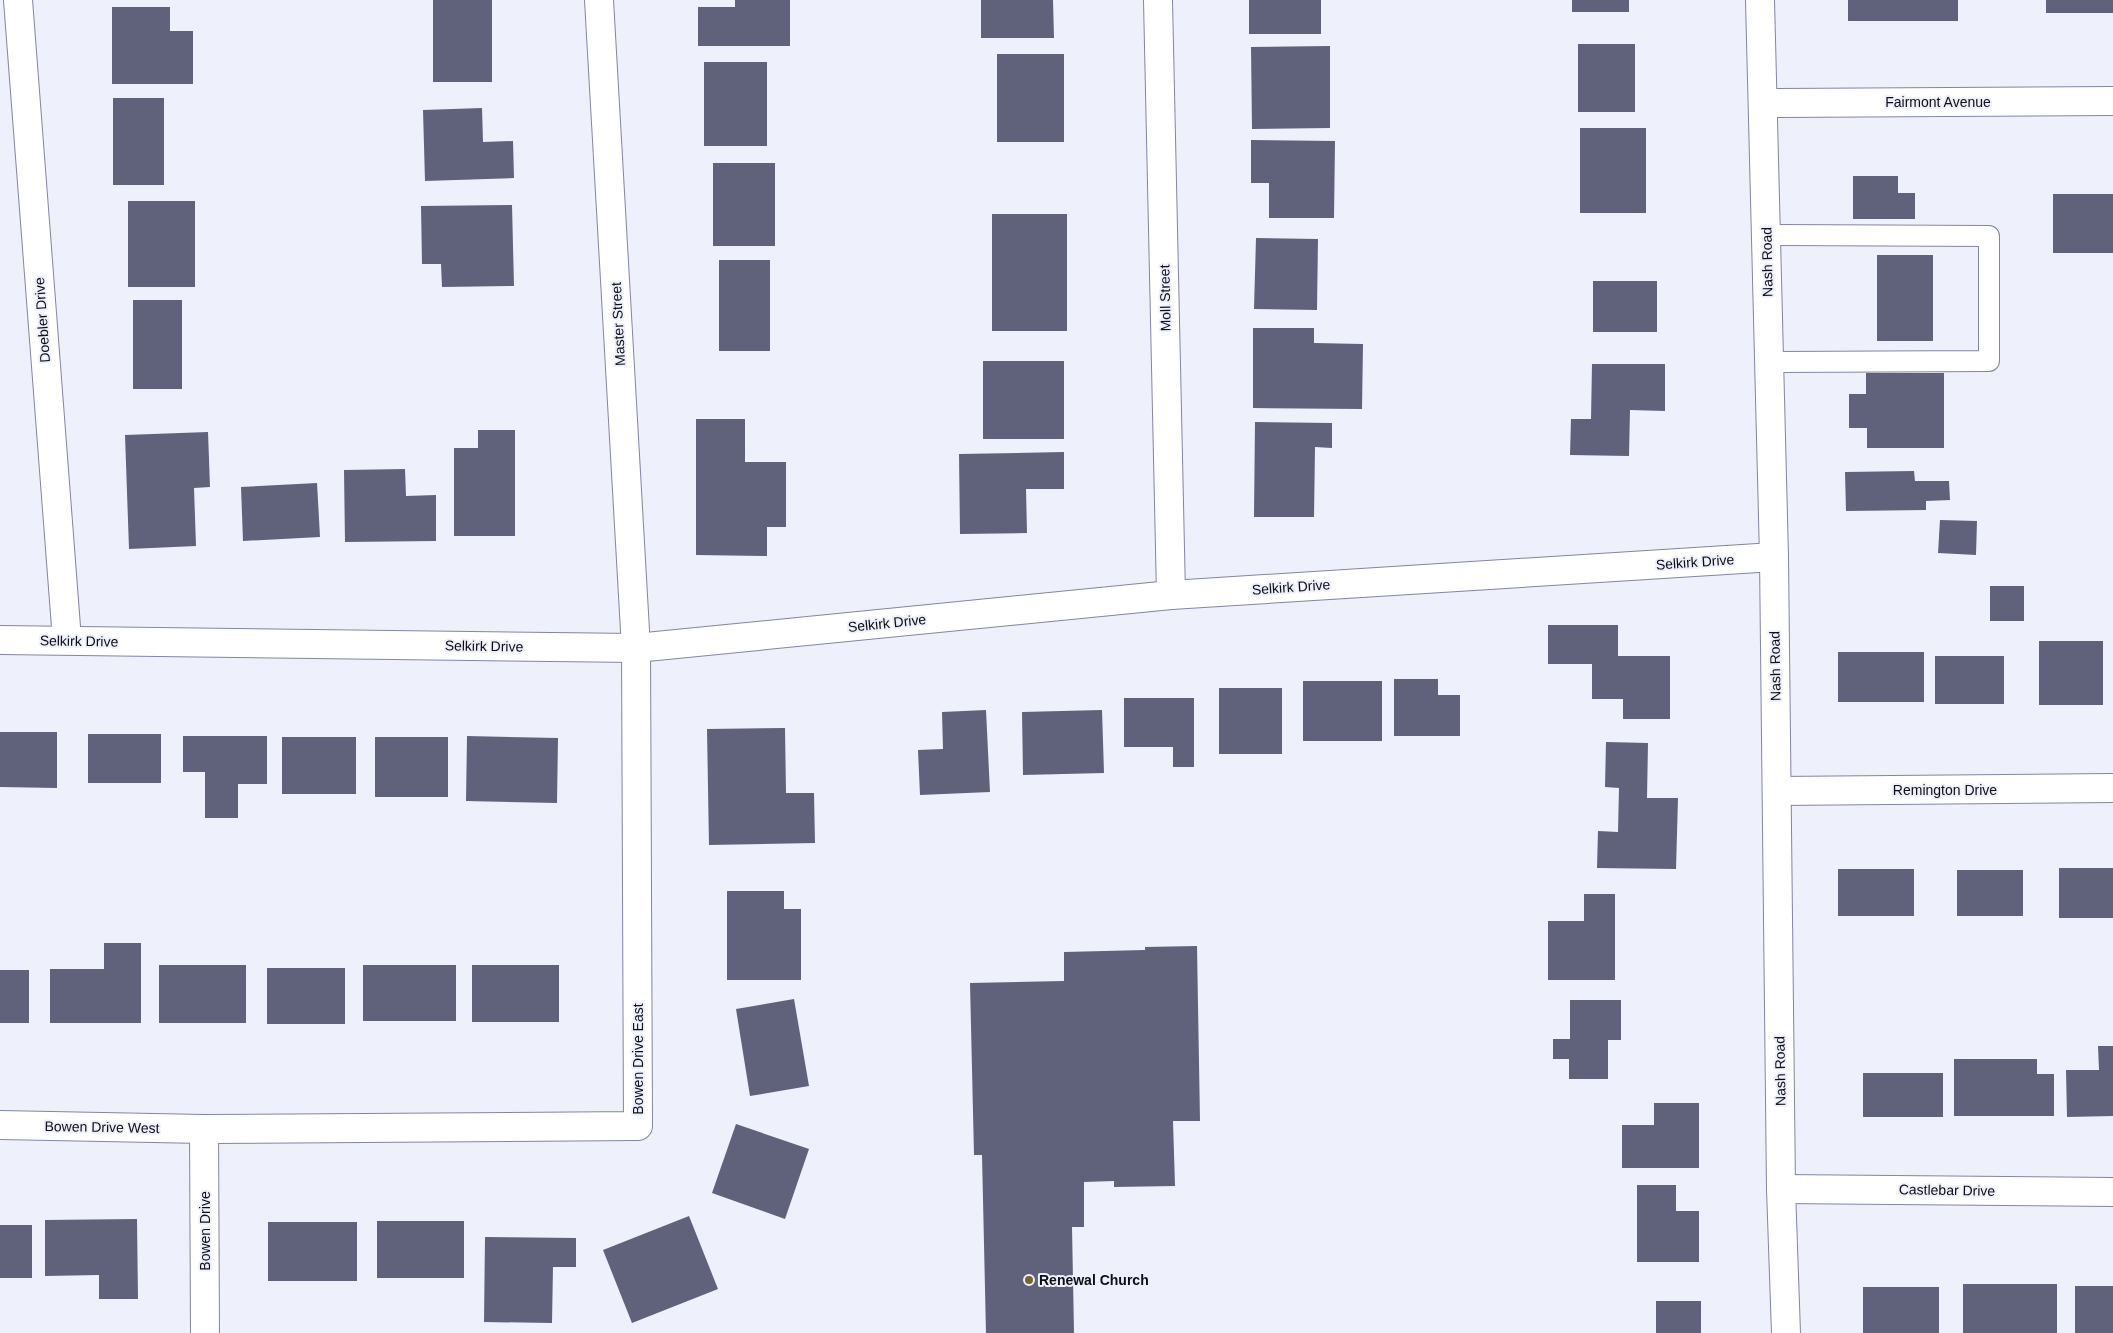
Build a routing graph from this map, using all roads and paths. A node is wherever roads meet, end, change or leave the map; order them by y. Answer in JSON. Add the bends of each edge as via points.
{"nodes":[{"id":1,"x":18,"y":0,"type":"edge"},
{"id":2,"x":600,"y":0,"type":"edge"},
{"id":3,"x":1158,"y":0,"type":"edge"},
{"id":4,"x":1760,"y":0,"type":"edge"},
{"id":5,"x":2113,"y":101,"type":"edge"},
{"id":6,"x":1764,"y":103,"type":"junction"},
{"id":7,"x":1766,"y":235,"type":"junction"},
{"id":8,"x":1769,"y":362,"type":"junction"},
{"id":9,"x":1774,"y":557,"type":"junction"},
{"id":10,"x":1171,"y":595,"type":"junction"},
{"id":11,"x":0,"y":640,"type":"edge"},
{"id":12,"x":67,"y":640,"type":"junction"},
{"id":13,"x":636,"y":648,"type":"junction"},
{"id":14,"x":2113,"y":788,"type":"edge"},
{"id":15,"x":1777,"y":791,"type":"junction"},
{"id":16,"x":0,"y":1125,"type":"edge"},
{"id":17,"x":204,"y":1129,"type":"junction"},
{"id":18,"x":1782,"y":1189,"type":"junction"},
{"id":19,"x":2113,"y":1192,"type":"edge"},
{"id":20,"x":205,"y":1333,"type":"edge"},
{"id":21,"x":1786,"y":1333,"type":"edge"}],
"edges":[{"from":1,"to":12,"type":"street","name":"Doebler Drive"},
{"from":2,"to":13,"type":"street","name":"Master Street"},
{"from":3,"to":10,"type":"street","name":"Moll Street"},
{"from":4,"to":6,"type":"street","name":"Nash Road"},
{"from":5,"to":6,"type":"street","name":"Fairmont Avenue"},
{"from":6,"to":7,"type":"street","name":"Nash Road"},
{"from":7,"to":8,"type":"street","name":"Nash Road"},
{"from":7,"to":8,"type":"lane","via":[[1989,236],[1989,360]]},
{"from":8,"to":9,"type":"street","name":"Nash Road"},
{"from":9,"to":10,"type":"street","name":"Selkirk Drive"},
{"from":9,"to":15,"type":"street","name":"Nash Road"},
{"from":10,"to":13,"type":"street","name":"Selkirk Drive"},
{"from":11,"to":12,"type":"street","name":"Selkirk Drive"},
{"from":12,"to":13,"type":"street","name":"Selkirk Drive"},
{"from":13,"to":17,"type":"street","name":"Bowen Drive East","via":[[638,1126]]},
{"from":14,"to":15,"type":"street","name":"Remington Drive"},
{"from":15,"to":18,"type":"street","name":"Nash Road"},
{"from":16,"to":17,"type":"street","name":"Bowen Drive West"},
{"from":17,"to":20,"type":"street","name":"Bowen Drive"},
{"from":18,"to":19,"type":"street","name":"Castlebar Drive"},
{"from":18,"to":21,"type":"street","name":"Nash Road"}]}
